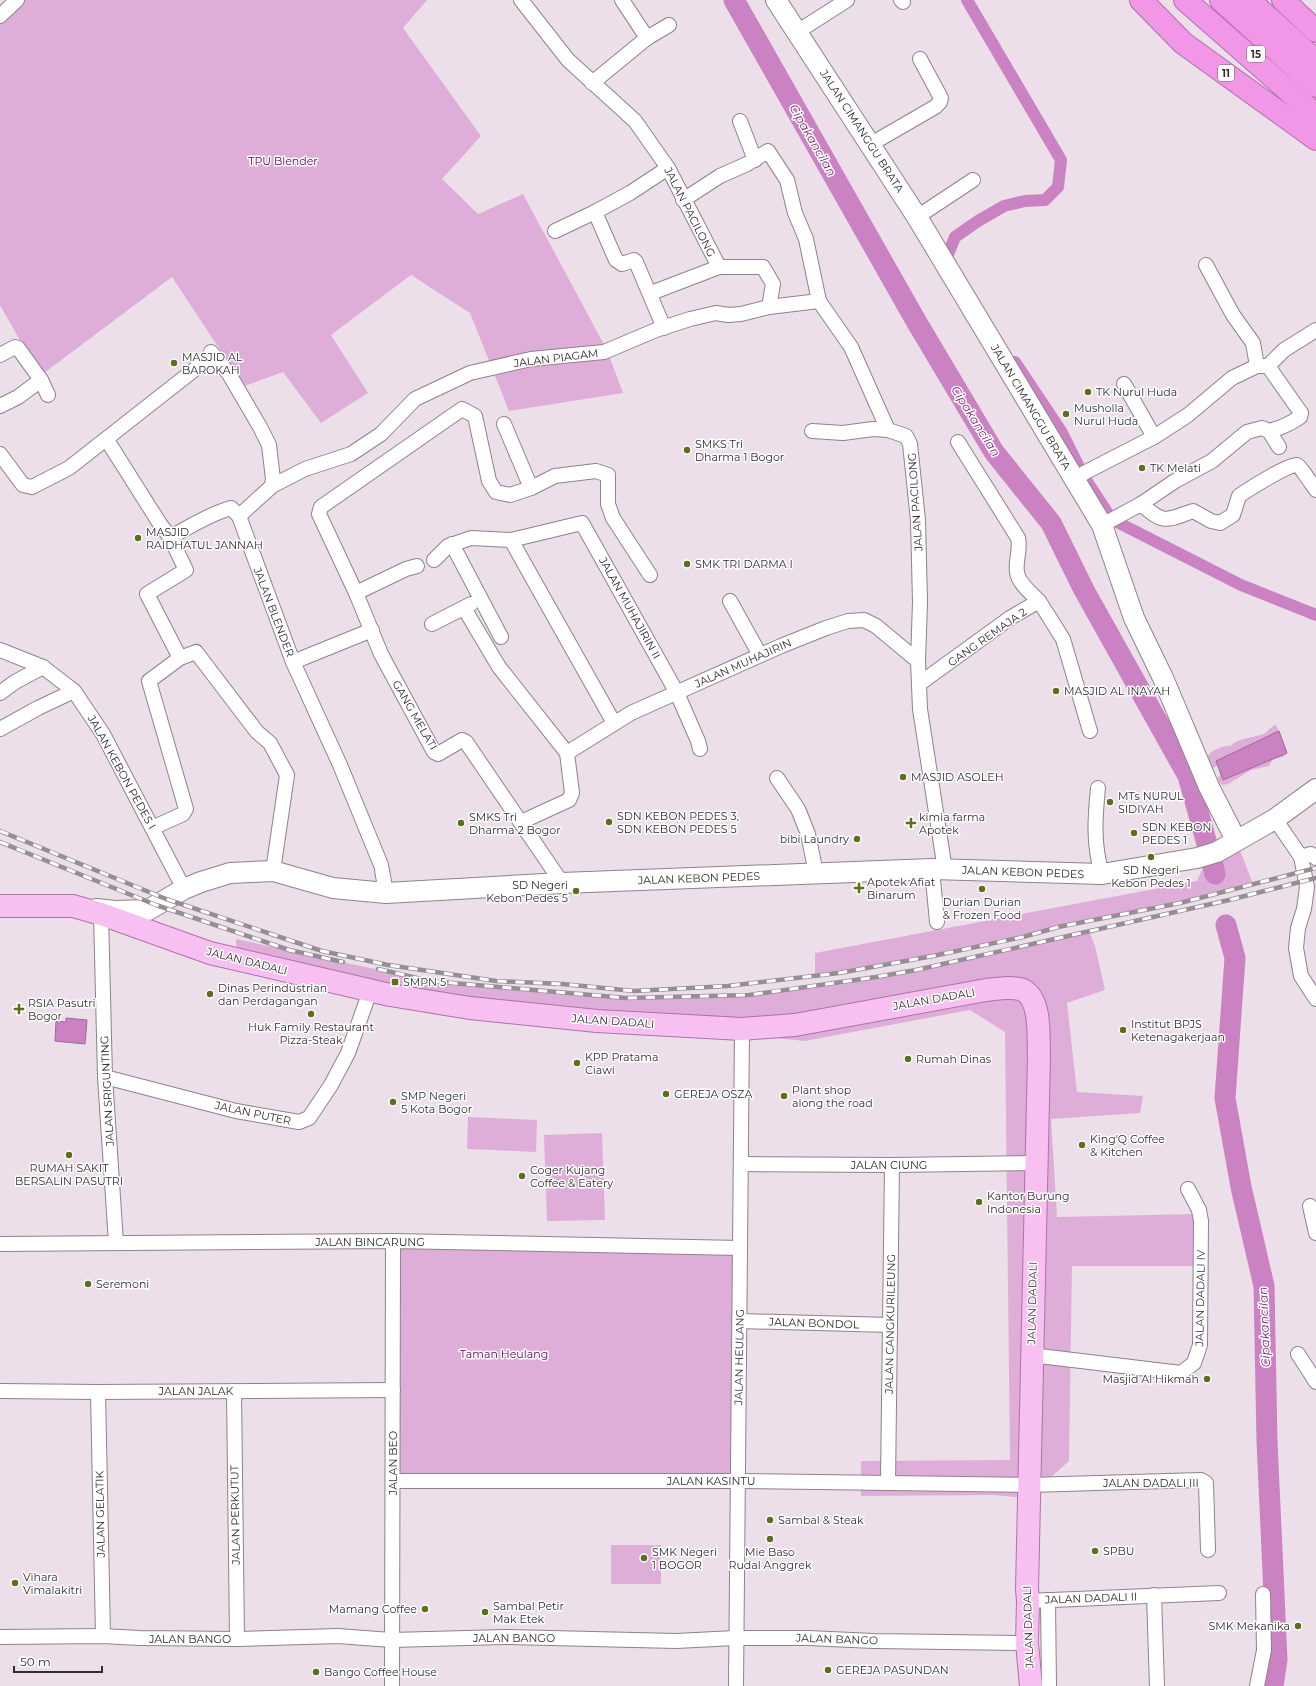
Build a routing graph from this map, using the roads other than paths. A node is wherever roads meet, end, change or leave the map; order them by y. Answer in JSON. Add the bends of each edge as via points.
{"nodes":[{"id":1,"x":17,"y":0,"type":"edge"},
{"id":2,"x":521,"y":0,"type":"edge"},
{"id":3,"x":622,"y":0,"type":"edge"},
{"id":4,"x":776,"y":0,"type":"edge"},
{"id":5,"x":847,"y":0,"type":"edge"},
{"id":6,"x":1141,"y":0,"type":"edge"},
{"id":7,"x":1155,"y":0,"type":"edge"},
{"id":8,"x":1185,"y":0,"type":"edge"},
{"id":9,"x":1197,"y":0,"type":"edge"},
{"id":10,"x":1221,"y":0,"type":"edge"},
{"id":11,"x":1249,"y":0,"type":"edge"},
{"id":12,"x":1258,"y":0,"type":"edge"},
{"id":13,"x":1283,"y":0,"type":"edge"},
{"id":14,"x":0,"y":16,"type":"edge"},
{"id":15,"x":669,"y":25,"type":"dead end"},
{"id":16,"x":1316,"y":31,"type":"edge"},
{"id":17,"x":797,"y":32,"type":"junction"},
{"id":18,"x":647,"y":38,"type":"junction"},
{"id":19,"x":1316,"y":57,"type":"edge"},
{"id":20,"x":920,"y":59,"type":"dead end"},
{"id":21,"x":1316,"y":61,"type":"edge"},
{"id":22,"x":592,"y":83,"type":"junction"},
{"id":23,"x":1316,"y":86,"type":"edge"},
{"id":24,"x":1316,"y":107,"type":"edge"},
{"id":25,"x":1316,"y":115,"type":"edge"},
{"id":26,"x":740,"y":121,"type":"dead end"},
{"id":27,"x":1316,"y":131,"type":"edge"},
{"id":28,"x":1316,"y":140,"type":"edge"},
{"id":29,"x":871,"y":144,"type":"junction"},
{"id":30,"x":755,"y":160,"type":"junction"},
{"id":31,"x":668,"y":168,"type":"junction"},
{"id":32,"x":973,"y":180,"type":"dead end"},
{"id":33,"x":683,"y":200,"type":"junction"},
{"id":34,"x":595,"y":212,"type":"junction"},
{"id":35,"x":917,"y":216,"type":"junction"},
{"id":36,"x":555,"y":230,"type":"dead end"},
{"id":37,"x":1206,"y":265,"type":"dead end"},
{"id":38,"x":719,"y":267,"type":"junction"},
{"id":39,"x":650,"y":293,"type":"junction"},
{"id":40,"x":819,"y":301,"type":"junction"},
{"id":41,"x":769,"y":307,"type":"junction"},
{"id":42,"x":664,"y":328,"type":"junction"},
{"id":43,"x":1316,"y":330,"type":"edge"},
{"id":44,"x":0,"y":354,"type":"edge"},
{"id":45,"x":1262,"y":366,"type":"junction"},
{"id":46,"x":41,"y":380,"type":"junction"},
{"id":47,"x":1124,"y":384,"type":"dead end"},
{"id":48,"x":48,"y":395,"type":"dead end"},
{"id":49,"x":0,"y":406,"type":"edge"},
{"id":50,"x":504,"y":424,"type":"dead end"},
{"id":51,"x":888,"y":430,"type":"junction"},
{"id":52,"x":1269,"y":430,"type":"junction"},
{"id":53,"x":812,"y":431,"type":"dead end"},
{"id":54,"x":1154,"y":437,"type":"junction"},
{"id":55,"x":108,"y":440,"type":"junction"},
{"id":56,"x":958,"y":442,"type":"dead end"},
{"id":57,"x":1279,"y":447,"type":"dead end"},
{"id":58,"x":0,"y":454,"type":"edge"},
{"id":59,"x":1084,"y":474,"type":"junction"},
{"id":60,"x":272,"y":486,"type":"junction"},
{"id":61,"x":531,"y":488,"type":"junction"},
{"id":62,"x":1316,"y":490,"type":"edge"},
{"id":63,"x":1141,"y":504,"type":"junction"},
{"id":64,"x":239,"y":516,"type":"junction"},
{"id":65,"x":1102,"y":525,"type":"junction"},
{"id":66,"x":170,"y":537,"type":"junction"},
{"id":67,"x":510,"y":540,"type":"junction"},
{"id":68,"x":452,"y":544,"type":"junction"},
{"id":69,"x":434,"y":560,"type":"dead end"},
{"id":70,"x":417,"y":566,"type":"dead end"},
{"id":71,"x":650,"y":575,"type":"dead end"},
{"id":72,"x":356,"y":593,"type":"junction"},
{"id":73,"x":480,"y":598,"type":"junction"},
{"id":74,"x":730,"y":601,"type":"dead end"},
{"id":75,"x":1039,"y":601,"type":"junction"},
{"id":76,"x":464,"y":608,"type":"junction"},
{"id":77,"x":432,"y":624,"type":"dead end"},
{"id":78,"x":372,"y":630,"type":"junction"},
{"id":79,"x":501,"y":637,"type":"dead end"},
{"id":80,"x":3,"y":655,"type":"edge"},
{"id":81,"x":760,"y":655,"type":"junction"},
{"id":82,"x":180,"y":658,"type":"junction"},
{"id":83,"x":918,"y":661,"type":"junction"},
{"id":84,"x":294,"y":662,"type":"junction"},
{"id":85,"x":43,"y":667,"type":"junction"},
{"id":86,"x":919,"y":684,"type":"junction"},
{"id":87,"x":74,"y":691,"type":"junction"},
{"id":88,"x":0,"y":693,"type":"edge"},
{"id":89,"x":677,"y":693,"type":"junction"},
{"id":90,"x":614,"y":723,"type":"junction"},
{"id":91,"x":0,"y":729,"type":"edge"},
{"id":92,"x":1090,"y":731,"type":"dead end"},
{"id":93,"x":700,"y":749,"type":"dead end"},
{"id":94,"x":567,"y":753,"type":"junction"},
{"id":95,"x":777,"y":778,"type":"dead end"},
{"id":96,"x":1098,"y":788,"type":"dead end"},
{"id":97,"x":1316,"y":789,"type":"edge"},
{"id":98,"x":1275,"y":819,"type":"junction"},
{"id":99,"x":521,"y":822,"type":"junction"},
{"id":100,"x":152,"y":828,"type":"junction"},
{"id":101,"x":1236,"y":840,"type":"junction"},
{"id":102,"x":1302,"y":857,"type":"junction"},
{"id":103,"x":1316,"y":858,"type":"edge"},
{"id":104,"x":938,"y":869,"type":"junction"},
{"id":105,"x":272,"y":871,"type":"junction"},
{"id":106,"x":816,"y":873,"type":"junction"},
{"id":107,"x":1102,"y":874,"type":"junction"},
{"id":108,"x":562,"y":883,"type":"junction"},
{"id":109,"x":1311,"y":887,"type":"edge"},
{"id":110,"x":184,"y":889,"type":"junction"},
{"id":111,"x":386,"y":893,"type":"junction"},
{"id":112,"x":0,"y":906,"type":"edge"},
{"id":113,"x":73,"y":906,"type":"junction"},
{"id":114,"x":148,"y":910,"type":"junction"},
{"id":115,"x":101,"y":914,"type":"junction"},
{"id":116,"x":937,"y":922,"type":"dead end"},
{"id":117,"x":156,"y":934,"type":"junction"},
{"id":118,"x":368,"y":997,"type":"junction"},
{"id":119,"x":1316,"y":1000,"type":"edge"},
{"id":120,"x":742,"y":1029,"type":"junction"},
{"id":121,"x":106,"y":1077,"type":"junction"},
{"id":122,"x":1037,"y":1163,"type":"junction"},
{"id":123,"x":741,"y":1164,"type":"junction"},
{"id":124,"x":892,"y":1165,"type":"junction"},
{"id":125,"x":1188,"y":1188,"type":"dead end"},
{"id":126,"x":1310,"y":1206,"type":"dead end"},
{"id":127,"x":1316,"y":1233,"type":"edge"},
{"id":128,"x":393,"y":1241,"type":"junction"},
{"id":129,"x":116,"y":1243,"type":"junction"},
{"id":130,"x":0,"y":1244,"type":"edge"},
{"id":131,"x":740,"y":1248,"type":"junction"},
{"id":132,"x":739,"y":1321,"type":"junction"},
{"id":133,"x":890,"y":1325,"type":"junction"},
{"id":134,"x":1298,"y":1354,"type":"dead end"},
{"id":135,"x":1031,"y":1355,"type":"junction"},
{"id":136,"x":1316,"y":1382,"type":"edge"},
{"id":137,"x":393,"y":1390,"type":"junction"},
{"id":138,"x":0,"y":1391,"type":"edge"},
{"id":139,"x":234,"y":1391,"type":"junction"},
{"id":140,"x":98,"y":1392,"type":"junction"},
{"id":141,"x":393,"y":1481,"type":"junction"},
{"id":142,"x":737,"y":1481,"type":"junction"},
{"id":143,"x":888,"y":1483,"type":"junction"},
{"id":144,"x":1028,"y":1485,"type":"junction"},
{"id":145,"x":1208,"y":1550,"type":"dead end"},
{"id":146,"x":1219,"y":1593,"type":"dead end"},
{"id":147,"x":1263,"y":1594,"type":"dead end"},
{"id":148,"x":1154,"y":1595,"type":"junction"},
{"id":149,"x":1038,"y":1600,"type":"junction"},
{"id":150,"x":103,"y":1636,"type":"junction"},
{"id":151,"x":0,"y":1637,"type":"edge"},
{"id":152,"x":735,"y":1638,"type":"junction"},
{"id":153,"x":237,"y":1639,"type":"junction"},
{"id":154,"x":391,"y":1640,"type":"junction"},
{"id":155,"x":1027,"y":1643,"type":"junction"},
{"id":156,"x":392,"y":1686,"type":"edge"},
{"id":157,"x":736,"y":1686,"type":"edge"},
{"id":158,"x":1030,"y":1686,"type":"edge"},
{"id":159,"x":1049,"y":1686,"type":"edge"},
{"id":160,"x":1157,"y":1686,"type":"edge"},
{"id":161,"x":1257,"y":1686,"type":"edge"}],
"edges":[{"from":1,"to":14,"type":"street"},
{"from":2,"to":22,"type":"street","name":"JALAN PACILONG","via":[[568,60]]},
{"from":3,"to":18,"type":"street"},
{"from":4,"to":17,"type":"main road","name":"JALAN CIMANGGU BRATA"},
{"from":5,"to":17,"type":"street"},
{"from":6,"to":28,"type":"highway","number":"11","via":[[1183,43]]},
{"from":7,"to":27,"type":"highway","via":[[1188,33]]},
{"from":8,"to":25,"type":"highway"},
{"from":9,"to":24,"type":"highway","number":"15"},
{"from":10,"to":23,"type":"highway","number":"15"},
{"from":11,"to":21,"type":"highway"},
{"from":12,"to":19,"type":"highway"},
{"from":13,"to":16,"type":"highway"},
{"from":15,"to":18,"type":"street"},
{"from":17,"to":29,"type":"main road","name":"JALAN CIMANGGU BRATA"},
{"from":18,"to":22,"type":"street"},
{"from":20,"to":29,"type":"street","via":[[941,98],[940,102]]},
{"from":22,"to":31,"type":"street","name":"JALAN PACILONG","via":[[635,121]]},
{"from":26,"to":30,"type":"street"},
{"from":29,"to":35,"type":"main road","name":"JALAN CIMANGGU BRATA"},
{"from":30,"to":33,"type":"street","via":[[720,176]]},
{"from":30,"to":40,"type":"street","via":[[768,151],[787,180],[795,213],[806,239]]},
{"from":31,"to":33,"type":"street","name":"JALAN PACILONG"},
{"from":31,"to":34,"type":"street"},
{"from":32,"to":35,"type":"street"},
{"from":33,"to":38,"type":"street","name":"JALAN PACILONG"},
{"from":34,"to":36,"type":"street"},
{"from":34,"to":39,"type":"street","via":[[616,260],[622,264],[634,260]]},
{"from":35,"to":59,"type":"main road","name":"JALAN CIMANGGU BRATA"},
{"from":37,"to":45,"type":"street","via":[[1233,315],[1253,343]]},
{"from":38,"to":39,"type":"street"},
{"from":38,"to":41,"type":"street","name":"JALAN PACILONG","via":[[763,267],[772,284]]},
{"from":39,"to":42,"type":"street"},
{"from":40,"to":41,"type":"street"},
{"from":40,"to":51,"type":"street","via":[[851,347]]},
{"from":41,"to":42,"type":"street","name":"JALAN PIAGAM","via":[[741,314],[716,313]]},
{"from":42,"to":60,"type":"street","name":"JALAN PIAGAM","via":[[604,352],[531,359],[470,373],[415,399],[381,434],[351,454],[305,469]]},
{"from":43,"to":45,"type":"street"},
{"from":44,"to":46,"type":"street","via":[[18,348]]},
{"from":45,"to":52,"type":"street","via":[[1301,413],[1291,424]]},
{"from":45,"to":54,"type":"street","via":[[1232,378],[1188,415]]},
{"from":46,"to":48,"type":"street"},
{"from":46,"to":49,"type":"street","via":[[18,397]]},
{"from":47,"to":54,"type":"street"},
{"from":50,"to":61,"type":"street"},
{"from":51,"to":53,"type":"street","via":[[843,433]]},
{"from":51,"to":83,"type":"street","name":"JALAN PACILONG","via":[[906,436],[912,456],[918,520]]},
{"from":52,"to":57,"type":"street"},
{"from":52,"to":63,"type":"street","via":[[1262,428],[1247,432],[1212,461],[1175,481]]},
{"from":54,"to":59,"type":"street"},
{"from":55,"to":58,"type":"street","via":[[69,468],[32,487],[24,485]]},
{"from":55,"to":60,"type":"street","via":[[212,354],[229,374],[269,445]]},
{"from":55,"to":66,"type":"street"},
{"from":56,"to":75,"type":"street","via":[[1018,538],[1020,551],[1017,571],[1024,586]]},
{"from":59,"to":65,"type":"main road","name":"JALAN CIMANGGU BRATA"},
{"from":60,"to":64,"type":"street"},
{"from":61,"to":71,"type":"street","via":[[555,476],[596,471],[608,475],[608,504],[613,518]]},
{"from":61,"to":72,"type":"street","name":"GANG MELATI","via":[[510,495],[496,492],[488,481],[475,416],[462,409],[321,506],[319,514]]},
{"from":62,"to":63,"type":"street","via":[[1298,465],[1288,466],[1239,496],[1234,515],[1220,523],[1212,522],[1193,511],[1162,520]]},
{"from":63,"to":65,"type":"street"},
{"from":64,"to":66,"type":"street","via":[[231,508],[216,512]]},
{"from":64,"to":84,"type":"street","name":"JALAN BLENDER"},
{"from":65,"to":101,"type":"main road","name":"JALAN CIMANGGU BRATA","via":[[1134,618],[1163,678],[1209,787]]},
{"from":66,"to":82,"type":"street","via":[[186,570],[147,594]]},
{"from":67,"to":68,"type":"street","via":[[472,538]]},
{"from":67,"to":89,"type":"street","name":"JALAN MUHAJIRIN II","via":[[582,523]]},
{"from":67,"to":90,"type":"street"},
{"from":68,"to":69,"type":"street"},
{"from":68,"to":73,"type":"street"},
{"from":70,"to":72,"type":"street"},
{"from":72,"to":78,"type":"street","name":"GANG MELATI"},
{"from":73,"to":76,"type":"street"},
{"from":73,"to":79,"type":"street"},
{"from":74,"to":81,"type":"street"},
{"from":75,"to":86,"type":"street","name":"GANG REMAJA 2","via":[[1010,618]]},
{"from":75,"to":92,"type":"street","name":"GANG REMAJA 2","via":[[1063,639]]},
{"from":76,"to":77,"type":"street"},
{"from":76,"to":94,"type":"street","via":[[499,667]]},
{"from":78,"to":84,"type":"street"},
{"from":78,"to":99,"type":"street","name":"GANG MELATI","via":[[381,654],[434,752],[438,754],[462,740],[466,742]]},
{"from":80,"to":85,"type":"street","name":"JALAN KEBON PEDES I"},
{"from":81,"to":83,"type":"street","name":"JALAN MUHAJIRIN","via":[[826,628],[848,621],[864,620],[876,626]]},
{"from":81,"to":89,"type":"street","name":"JALAN MUHAJIRIN"},
{"from":82,"to":100,"type":"street","via":[[149,681],[186,809],[183,814]]},
{"from":82,"to":105,"type":"street","via":[[196,652],[257,732],[270,743],[287,775]]},
{"from":83,"to":86,"type":"street","name":"JALAN PACILONG"},
{"from":84,"to":111,"type":"street","name":"JALAN BLENDER","via":[[340,765],[381,868]]},
{"from":85,"to":87,"type":"street","name":"JALAN KEBON PEDES I"},
{"from":85,"to":88,"type":"street"},
{"from":86,"to":104,"type":"street","name":"JALAN PACILONG"},
{"from":87,"to":91,"type":"street"},
{"from":87,"to":100,"type":"street","name":"JALAN KEBON PEDES I","via":[[103,734]]},
{"from":89,"to":90,"type":"street","name":"JALAN MUHAJIRIN"},
{"from":89,"to":93,"type":"street","name":"JALAN MUHAJIRIN II"},
{"from":90,"to":94,"type":"street","name":"JALAN MUHAJIRIN"},
{"from":94,"to":99,"type":"street","via":[[572,797]]},
{"from":95,"to":106,"type":"street","via":[[798,809],[808,834]]},
{"from":96,"to":107,"type":"street","via":[[1094,823],[1097,858]]},
{"from":97,"to":98,"type":"main road","name":"JALAN KEBON PEDES"},
{"from":98,"to":101,"type":"main road","name":"JALAN KEBON PEDES"},
{"from":98,"to":102,"type":"street"},
{"from":99,"to":108,"type":"street","name":"GANG MELATI"},
{"from":100,"to":110,"type":"street","name":"JALAN KEBON PEDES I"},
{"from":101,"to":107,"type":"main road","name":"JALAN KEBON PEDES","via":[[1217,852],[1197,858]]},
{"from":102,"to":103,"type":"street","via":[[1311,854]]},
{"from":102,"to":109,"type":"street"},
{"from":104,"to":106,"type":"main road","name":"JALAN KEBON PEDES"},
{"from":104,"to":107,"type":"main road","name":"JALAN KEBON PEDES"},
{"from":104,"to":116,"type":"street","name":"JALAN PACILONG"},
{"from":105,"to":110,"type":"main road","name":"JALAN KEBON PEDES","via":[[230,873]]},
{"from":105,"to":111,"type":"main road","name":"JALAN KEBON PEDES","via":[[333,888]]},
{"from":106,"to":108,"type":"main road","name":"JALAN KEBON PEDES"},
{"from":108,"to":111,"type":"main road","name":"JALAN KEBON PEDES"},
{"from":109,"to":119,"type":"street","via":[[1298,928],[1296,948],[1301,976]]},
{"from":110,"to":114,"type":"main road","name":"JALAN KEBON PEDES"},
{"from":112,"to":113,"type":"main road","name":"JALAN DADALI"},
{"from":113,"to":114,"type":"main road","name":"JALAN KEBON PEDES","via":[[115,911]]},
{"from":113,"to":115,"type":"main road","name":"JALAN DADALI"},
{"from":114,"to":117,"type":"main road","via":[[148,927]]},
{"from":115,"to":117,"type":"main road","name":"JALAN DADALI"},
{"from":115,"to":121,"type":"street","name":"JALAN SRIGUNTING"},
{"from":117,"to":118,"type":"main road","name":"JALAN DADALI","via":[[210,953]]},
{"from":118,"to":120,"type":"main road","name":"JALAN DADALI","via":[[597,1021]]},
{"from":118,"to":121,"type":"street","name":"JALAN PUTER","via":[[348,1053],[310,1118],[304,1121],[236,1111]]},
{"from":120,"to":122,"type":"main road","name":"JALAN DADALI","via":[[795,1025],[986,990],[1022,990],[1031,996],[1037,1012]]},
{"from":120,"to":123,"type":"street","name":"JALAN HEULANG"},
{"from":121,"to":129,"type":"street","name":"JALAN SRIGUNTING"},
{"from":122,"to":124,"type":"street","name":"JALAN CIUNG"},
{"from":122,"to":135,"type":"main road","name":"JALAN DADALI"},
{"from":123,"to":124,"type":"street","name":"JALAN CIUNG"},
{"from":123,"to":131,"type":"street","name":"JALAN HEULANG"},
{"from":124,"to":133,"type":"street","name":"JALAN CANGKURILEUNG"},
{"from":125,"to":135,"type":"street","name":"JALAN DADALI IV","via":[[1199,1210],[1201,1221],[1200,1345],[1194,1363],[1181,1373]]},
{"from":126,"to":127,"type":"street"},
{"from":128,"to":129,"type":"street","name":"JALAN BINCARUNG"},
{"from":128,"to":131,"type":"street","name":"JALAN BINCARUNG"},
{"from":128,"to":137,"type":"street","name":"JALAN BEO"},
{"from":129,"to":130,"type":"street","name":"JALAN BINCARUNG"},
{"from":131,"to":132,"type":"street","name":"JALAN HEULANG"},
{"from":132,"to":133,"type":"street","name":"JALAN BONDOL"},
{"from":132,"to":142,"type":"street","name":"JALAN HEULANG"},
{"from":133,"to":143,"type":"street","name":"JALAN CANGKURILEUNG"},
{"from":134,"to":136,"type":"street"},
{"from":135,"to":144,"type":"main road","name":"JALAN DADALI"},
{"from":137,"to":139,"type":"street","name":"JALAN JALAK"},
{"from":137,"to":141,"type":"street","name":"JALAN BEO"},
{"from":138,"to":140,"type":"street","name":"JALAN JALAK"},
{"from":139,"to":140,"type":"street","name":"JALAN JALAK"},
{"from":139,"to":153,"type":"street","name":"JALAN PERKUTUT"},
{"from":140,"to":150,"type":"street","name":"JALAN GELATIK"},
{"from":141,"to":142,"type":"street","name":"JALAN KASINTU"},
{"from":141,"to":154,"type":"street","name":"JALAN BEO"},
{"from":142,"to":143,"type":"street","name":"JALAN KASINTU"},
{"from":142,"to":152,"type":"street","name":"JALAN HEULANG"},
{"from":143,"to":144,"type":"street","name":"JALAN KASINTU"},
{"from":144,"to":145,"type":"street","name":"JALAN DADALI III","via":[[1200,1480],[1206,1483]]},
{"from":144,"to":149,"type":"main road","name":"JALAN DADALI","via":[[1027,1589]]},
{"from":146,"to":148,"type":"street","name":"JALAN DADALI II"},
{"from":147,"to":161,"type":"street","via":[[1264,1650]]},
{"from":148,"to":149,"type":"street","name":"JALAN DADALI II"},
{"from":148,"to":160,"type":"street"},
{"from":149,"to":155,"type":"main road","name":"JALAN DADALI"},
{"from":149,"to":159,"type":"street"},
{"from":150,"to":151,"type":"street","name":"JALAN BANGO"},
{"from":150,"to":153,"type":"street","name":"JALAN BANGO"},
{"from":152,"to":154,"type":"street","name":"JALAN BANGO","via":[[668,1640],[505,1637]]},
{"from":152,"to":155,"type":"street","name":"JALAN BANGO"},
{"from":152,"to":157,"type":"street","name":"JALAN HEULANG"},
{"from":153,"to":154,"type":"street","name":"JALAN BANGO","via":[[338,1636]]},
{"from":154,"to":156,"type":"street","name":"JALAN BEO"},
{"from":155,"to":158,"type":"main road","name":"JALAN DADALI"}]}
